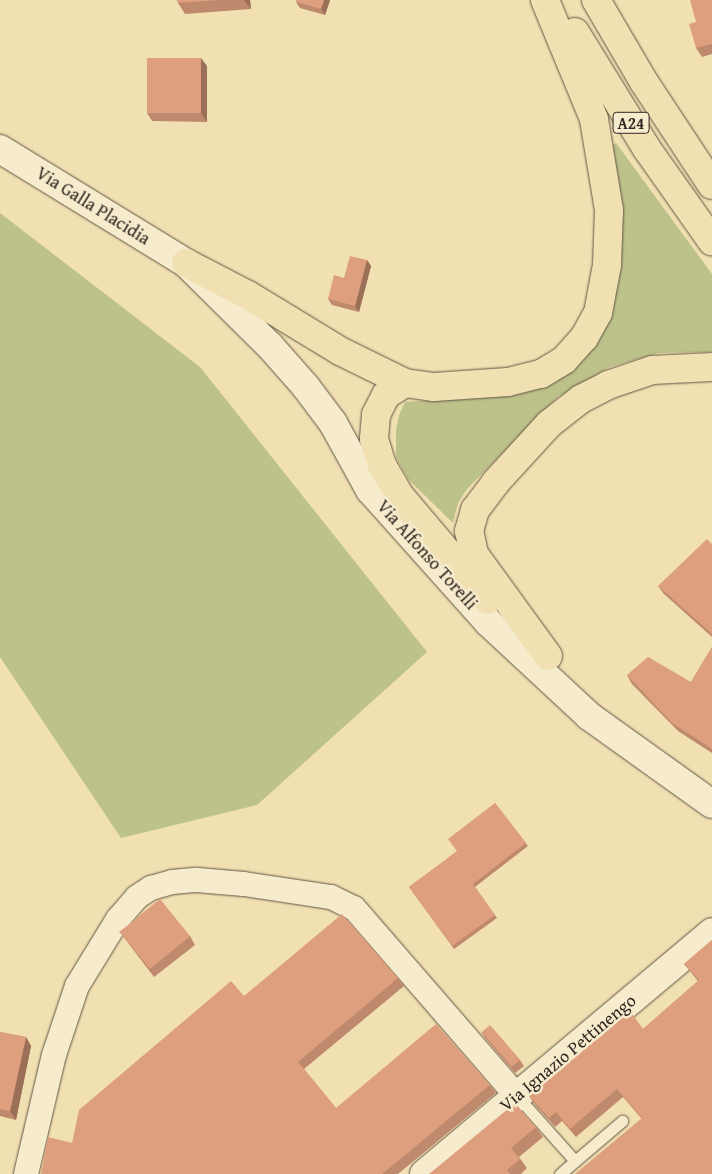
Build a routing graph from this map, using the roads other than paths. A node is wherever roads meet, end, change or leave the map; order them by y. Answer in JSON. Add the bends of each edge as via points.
{"nodes":[{"id":1,"x":545,"y":0,"type":"edge"},
{"id":2,"x":557,"y":0,"type":"edge"},
{"id":3,"x":596,"y":0,"type":"edge"},
{"id":4,"x":0,"y":149,"type":"edge"},
{"id":5,"x":712,"y":185,"type":"edge"},
{"id":6,"x":712,"y":241,"type":"edge"},
{"id":7,"x":186,"y":264,"type":"junction"},
{"id":8,"x":712,"y":367,"type":"edge"},
{"id":9,"x":405,"y":383,"type":"junction"},
{"id":10,"x":548,"y":656,"type":"junction"},
{"id":11,"x":712,"y":782,"type":"edge"},
{"id":12,"x":712,"y":804,"type":"edge"},
{"id":13,"x":712,"y":932,"type":"edge"},
{"id":14,"x":517,"y":1096,"type":"junction"},
{"id":15,"x":622,"y":1121,"type":"dead end"},
{"id":16,"x":575,"y":1161,"type":"junction"},
{"id":17,"x":26,"y":1174,"type":"edge"},
{"id":18,"x":424,"y":1174,"type":"edge"},
{"id":19,"x":560,"y":1174,"type":"edge"}],
"edges":[{"from":1,"to":9,"type":"highway","via":[[591,108],[602,157],[608,239],[605,281],[598,313],[574,351],[541,374],[500,383],[434,387]]},
{"from":2,"to":6,"type":"highway","number":"A24","via":[[615,99]]},
{"from":3,"to":5,"type":"highway","number":"A24","via":[[644,82]]},
{"from":4,"to":7,"type":"main road","name":"Via Galla Placidia"},
{"from":7,"to":9,"type":"highway","via":[[248,295],[347,355]]},
{"from":7,"to":12,"type":"main road","name":"Via Alfonso Torelli","via":[[264,339],[306,387],[333,423],[370,490],[489,623],[589,716]]},
{"from":8,"to":10,"type":"highway","via":[[652,370],[608,385],[581,399],[560,414],[527,447],[475,510],[469,531],[474,554]]},
{"from":9,"to":10,"type":"highway","via":[[386,395],[374,426],[377,453],[390,481],[470,581]]},
{"from":10,"to":11,"type":"main road","via":[[626,721]]},
{"from":13,"to":14,"type":"main road","name":"Via Ignazio Pettinengo"},
{"from":14,"to":16,"type":"lane"},
{"from":14,"to":17,"type":"street","via":[[354,908],[330,897],[244,884],[197,880],[172,882],[151,888],[137,897],[118,919],[77,986],[54,1055]]},
{"from":14,"to":18,"type":"main road","name":"Via Ignazio Pettinengo"},
{"from":15,"to":16,"type":"lane"},
{"from":16,"to":19,"type":"lane"}]}
